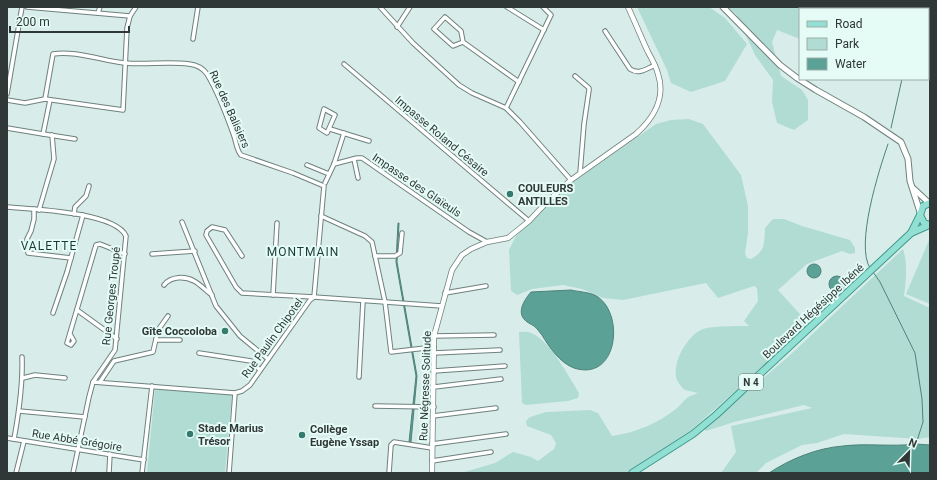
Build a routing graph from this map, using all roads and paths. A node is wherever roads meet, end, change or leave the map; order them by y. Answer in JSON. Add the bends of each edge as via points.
{"nodes":[{"id":1,"x":22,"y":7,"type":"edge"},
{"id":2,"x":27,"y":7,"type":"edge"},
{"id":3,"x":100,"y":7,"type":"edge"},
{"id":4,"x":136,"y":7,"type":"edge"},
{"id":5,"x":198,"y":7,"type":"edge"},
{"id":6,"x":380,"y":7,"type":"edge"},
{"id":7,"x":410,"y":7,"type":"edge"},
{"id":8,"x":507,"y":7,"type":"edge"},
{"id":9,"x":543,"y":7,"type":"edge"},
{"id":10,"x":628,"y":7,"type":"edge"},
{"id":11,"x":722,"y":7,"type":"edge"},
{"id":12,"x":98,"y":14,"type":"junction"},
{"id":13,"x":130,"y":16,"type":"junction"},
{"id":14,"x":397,"y":27,"type":"junction"},
{"id":15,"x":544,"y":30,"type":"junction"},
{"id":16,"x":605,"y":31,"type":"dead end"},
{"id":17,"x":193,"y":39,"type":"dead end"},
{"id":18,"x":463,"y":42,"type":"junction"},
{"id":19,"x":125,"y":63,"type":"junction"},
{"id":20,"x":344,"y":64,"type":"dead end"},
{"id":21,"x":655,"y":65,"type":"junction"},
{"id":22,"x":575,"y":76,"type":"dead end"},
{"id":23,"x":799,"y":79,"type":"edge"},
{"id":24,"x":800,"y":80,"type":"edge"},
{"id":25,"x":520,"y":82,"type":"junction"},
{"id":26,"x":7,"y":94,"type":"edge"},
{"id":27,"x":45,"y":99,"type":"junction"},
{"id":28,"x":7,"y":100,"type":"edge"},
{"id":29,"x":50,"y":100,"type":"junction"},
{"id":30,"x":506,"y":108,"type":"junction"},
{"id":31,"x":7,"y":128,"type":"edge"},
{"id":32,"x":330,"y":129,"type":"junction"},
{"id":33,"x":344,"y":133,"type":"junction"},
{"id":34,"x":43,"y":134,"type":"junction"},
{"id":35,"x":52,"y":135,"type":"junction"},
{"id":36,"x":75,"y":139,"type":"dead end"},
{"id":37,"x":369,"y":141,"type":"dead end"},
{"id":38,"x":354,"y":159,"type":"junction"},
{"id":39,"x":334,"y":164,"type":"junction"},
{"id":40,"x":307,"y":165,"type":"dead end"},
{"id":41,"x":580,"y":173,"type":"junction"},
{"id":42,"x":329,"y":174,"type":"junction"},
{"id":43,"x":358,"y":178,"type":"dead end"},
{"id":44,"x":571,"y":180,"type":"junction"},
{"id":45,"x":325,"y":183,"type":"dead end"},
{"id":46,"x":89,"y":186,"type":"dead end"},
{"id":47,"x":912,"y":186,"type":"junction"},
{"id":48,"x":930,"y":203,"type":"edge"},
{"id":49,"x":7,"y":206,"type":"edge"},
{"id":50,"x":34,"y":209,"type":"junction"},
{"id":51,"x":39,"y":210,"type":"junction"},
{"id":52,"x":74,"y":214,"type":"junction"},
{"id":53,"x":920,"y":214,"type":"junction"},
{"id":54,"x":83,"y":215,"type":"junction"},
{"id":55,"x":321,"y":216,"type":"junction"},
{"id":56,"x":529,"y":221,"type":"junction"},
{"id":57,"x":182,"y":222,"type":"dead end"},
{"id":58,"x":277,"y":223,"type":"dead end"},
{"id":59,"x":929,"y":225,"type":"edge"},
{"id":60,"x":402,"y":233,"type":"dead end"},
{"id":61,"x":911,"y":233,"type":"junction"},
{"id":62,"x":487,"y":242,"type":"junction"},
{"id":63,"x":195,"y":251,"type":"junction"},
{"id":64,"x":125,"y":254,"type":"junction"},
{"id":65,"x":152,"y":254,"type":"dead end"},
{"id":66,"x":242,"y":256,"type":"dead end"},
{"id":67,"x":375,"y":256,"type":"junction"},
{"id":68,"x":71,"y":258,"type":"junction"},
{"id":69,"x":164,"y":285,"type":"dead end"},
{"id":70,"x":486,"y":286,"type":"dead end"},
{"id":71,"x":446,"y":293,"type":"junction"},
{"id":72,"x":212,"y":295,"type":"junction"},
{"id":73,"x":273,"y":295,"type":"junction"},
{"id":74,"x":314,"y":297,"type":"junction"},
{"id":75,"x":363,"y":301,"type":"junction"},
{"id":76,"x":385,"y":302,"type":"junction"},
{"id":77,"x":442,"y":306,"type":"junction"},
{"id":78,"x":77,"y":310,"type":"junction"},
{"id":79,"x":53,"y":313,"type":"dead end"},
{"id":80,"x":168,"y":316,"type":"dead end"},
{"id":81,"x":70,"y":334,"type":"dead end"},
{"id":82,"x":494,"y":335,"type":"dead end"},
{"id":83,"x":434,"y":336,"type":"junction"},
{"id":84,"x":117,"y":338,"type":"junction"},
{"id":85,"x":156,"y":340,"type":"junction"},
{"id":86,"x":180,"y":340,"type":"dead end"},
{"id":87,"x":434,"y":347,"type":"junction"},
{"id":88,"x":500,"y":350,"type":"dead end"},
{"id":89,"x":199,"y":353,"type":"dead end"},
{"id":90,"x":434,"y":353,"type":"junction"},
{"id":91,"x":22,"y":357,"type":"dead end"},
{"id":92,"x":268,"y":359,"type":"junction"},
{"id":93,"x":505,"y":366,"type":"dead end"},
{"id":94,"x":260,"y":370,"type":"junction"},
{"id":95,"x":434,"y":371,"type":"junction"},
{"id":96,"x":359,"y":377,"type":"dead end"},
{"id":97,"x":23,"y":378,"type":"junction"},
{"id":98,"x":65,"y":378,"type":"dead end"},
{"id":99,"x":501,"y":379,"type":"dead end"},
{"id":100,"x":94,"y":382,"type":"junction"},
{"id":101,"x":100,"y":382,"type":"junction"},
{"id":102,"x":152,"y":386,"type":"junction"},
{"id":103,"x":434,"y":387,"type":"junction"},
{"id":104,"x":235,"y":393,"type":"junction"},
{"id":105,"x":375,"y":406,"type":"dead end"},
{"id":106,"x":434,"y":407,"type":"junction"},
{"id":107,"x":496,"y":408,"type":"dead end"},
{"id":108,"x":19,"y":411,"type":"junction"},
{"id":109,"x":433,"y":416,"type":"junction"},
{"id":110,"x":85,"y":417,"type":"junction"},
{"id":111,"x":506,"y":434,"type":"dead end"},
{"id":112,"x":7,"y":438,"type":"edge"},
{"id":113,"x":14,"y":439,"type":"junction"},
{"id":114,"x":24,"y":441,"type":"junction"},
{"id":115,"x":432,"y":446,"type":"junction"},
{"id":116,"x":78,"y":450,"type":"junction"},
{"id":117,"x":491,"y":452,"type":"dead end"},
{"id":118,"x":110,"y":454,"type":"junction"},
{"id":119,"x":144,"y":460,"type":"junction"},
{"id":120,"x":432,"y":461,"type":"junction"},
{"id":121,"x":641,"y":471,"type":"edge"},
{"id":122,"x":16,"y":472,"type":"edge"},
{"id":123,"x":22,"y":473,"type":"edge"},
{"id":124,"x":74,"y":473,"type":"edge"},
{"id":125,"x":109,"y":473,"type":"edge"},
{"id":126,"x":142,"y":473,"type":"edge"},
{"id":127,"x":229,"y":473,"type":"edge"},
{"id":128,"x":389,"y":473,"type":"edge"},
{"id":129,"x":432,"y":473,"type":"edge"},
{"id":130,"x":632,"y":473,"type":"edge"}],
"edges":[{"from":1,"to":26,"type":"street"},
{"from":2,"to":12,"type":"street"},
{"from":3,"to":12,"type":"street"},
{"from":4,"to":13,"type":"street"},
{"from":5,"to":17,"type":"street"},
{"from":6,"to":14,"type":"street"},
{"from":7,"to":14,"type":"street"},
{"from":8,"to":15,"type":"street"},
{"from":9,"to":15,"type":"street","via":[[551,15]]},
{"from":10,"to":21,"type":"street","name":"Rue Négresse Solitude"},
{"from":11,"to":23,"type":"main road","via":[[780,65]]},
{"from":12,"to":13,"type":"street"},
{"from":13,"to":19,"type":"street"},
{"from":14,"to":30,"type":"street","via":[[459,85]]},
{"from":15,"to":25,"type":"street"},
{"from":16,"to":21,"type":"street","via":[[634,72],[641,72]]},
{"from":18,"to":18,"type":"street","via":[[461,31],[445,17],[434,29],[453,46]]},
{"from":18,"to":25,"type":"street"},
{"from":19,"to":27,"type":"street","name":"Rue des Balisiers","via":[[78,55],[53,54]]},
{"from":19,"to":29,"type":"street","via":[[123,110]]},
{"from":19,"to":55,"type":"street","name":"Rue des Balisiers","via":[[190,64],[202,68],[215,91],[239,153],[324,186]]},
{"from":20,"to":56,"type":"street","name":"Impasse Roland Césaire"},
{"from":21,"to":41,"type":"street","name":"Rue Négresse Solitude","via":[[661,87],[660,100],[654,114],[636,134]]},
{"from":22,"to":41,"type":"street","via":[[589,88]]},
{"from":24,"to":47,"type":"main road","via":[[898,139],[908,159]]},
{"from":25,"to":30,"type":"street"},
{"from":27,"to":28,"type":"street","via":[[25,103]]},
{"from":27,"to":29,"type":"street"},
{"from":29,"to":34,"type":"street"},
{"from":30,"to":44,"type":"street"},
{"from":31,"to":34,"type":"street"},
{"from":32,"to":32,"type":"street","via":[[327,133],[319,128],[324,109],[335,115]]},
{"from":32,"to":33,"type":"street"},
{"from":33,"to":37,"type":"street"},
{"from":33,"to":39,"type":"street"},
{"from":34,"to":35,"type":"street"},
{"from":35,"to":36,"type":"street"},
{"from":35,"to":51,"type":"street","via":[[54,159]]},
{"from":38,"to":39,"type":"street"},
{"from":38,"to":43,"type":"street"},
{"from":38,"to":62,"type":"street","name":"Impasse des Glaïeuls","via":[[362,158]]},
{"from":39,"to":42,"type":"street"},
{"from":40,"to":42,"type":"street"},
{"from":41,"to":44,"type":"street","name":"Rue Négresse Solitude"},
{"from":42,"to":45,"type":"street"},
{"from":44,"to":56,"type":"street","name":"Rue Négresse Solitude"},
{"from":46,"to":52,"type":"street","via":[[86,196],[75,206]]},
{"from":47,"to":48,"type":"main road"},
{"from":47,"to":53,"type":"main road"},
{"from":48,"to":53,"type":"main road","via":[[923,206]]},
{"from":49,"to":50,"type":"street","name":"Rue Georges Troupé"},
{"from":50,"to":51,"type":"street","name":"Rue Georges Troupé"},
{"from":50,"to":68,"type":"street","via":[[34,219],[27,239],[28,253]]},
{"from":51,"to":52,"type":"street","name":"Rue Georges Troupé"},
{"from":52,"to":54,"type":"street","name":"Rue Georges Troupé"},
{"from":53,"to":59,"type":"main road","via":[[921,220]]},
{"from":53,"to":61,"type":"main road","name":"Boulevard Hégésippe Ibéné","number":"N 4"},
{"from":54,"to":64,"type":"street","name":"Rue Georges Troupé","via":[[121,229],[126,236]]},
{"from":54,"to":68,"type":"street"},
{"from":55,"to":67,"type":"street","via":[[368,237],[372,242]]},
{"from":55,"to":74,"type":"street"},
{"from":56,"to":62,"type":"street","name":"Rue Négresse Solitude","via":[[508,238]]},
{"from":57,"to":63,"type":"street"},
{"from":58,"to":73,"type":"street"},
{"from":59,"to":61,"type":"main road","name":"Boulevard Hégésippe Ibéné","number":"N 4"},
{"from":60,"to":67,"type":"street","via":[[400,253],[395,256]]},
{"from":61,"to":121,"type":"main road","name":"Boulevard Hégésippe Ibéné","number":"N 4","via":[[716,415]]},
{"from":62,"to":71,"type":"street","name":"Rue Négresse Solitude","via":[[462,255],[451,269]]},
{"from":63,"to":65,"type":"street"},
{"from":63,"to":72,"type":"street"},
{"from":64,"to":78,"type":"street","via":[[100,244],[96,245]]},
{"from":64,"to":84,"type":"street","name":"Rue Georges Troupé"},
{"from":66,"to":73,"type":"street","via":[[225,230],[212,227],[207,231],[206,235],[239,291],[246,294]]},
{"from":67,"to":76,"type":"street"},
{"from":68,"to":79,"type":"street"},
{"from":69,"to":72,"type":"street","via":[[172,279],[187,279],[194,281]]},
{"from":70,"to":71,"type":"street"},
{"from":71,"to":77,"type":"street","name":"Rue Négresse Solitude"},
{"from":72,"to":92,"type":"street","via":[[216,306],[240,336]]},
{"from":73,"to":74,"type":"street"},
{"from":74,"to":75,"type":"street","name":"Rue Paulin Chipotel"},
{"from":74,"to":92,"type":"street","name":"Rue Paulin Chipotel"},
{"from":75,"to":76,"type":"street","name":"Rue Paulin Chipotel"},
{"from":75,"to":96,"type":"street"},
{"from":76,"to":77,"type":"street","name":"Rue Paulin Chipotel"},
{"from":76,"to":87,"type":"street","via":[[391,352]]},
{"from":77,"to":83,"type":"street","name":"Rue Négresse Solitude"},
{"from":78,"to":81,"type":"street"},
{"from":78,"to":84,"type":"street"},
{"from":80,"to":85,"type":"street","via":[[160,327]]},
{"from":82,"to":83,"type":"street"},
{"from":83,"to":87,"type":"street","name":"Rue Négresse Solitude"},
{"from":84,"to":100,"type":"street","name":"Rue Georges Troupé","via":[[114,352]]},
{"from":85,"to":86,"type":"street"},
{"from":85,"to":101,"type":"street","via":[[153,352],[114,361]]},
{"from":87,"to":90,"type":"street","name":"Rue Négresse Solitude"},
{"from":88,"to":90,"type":"street"},
{"from":89,"to":94,"type":"street","via":[[251,361]]},
{"from":90,"to":95,"type":"street","name":"Rue Négresse Solitude"},
{"from":91,"to":97,"type":"street"},
{"from":92,"to":94,"type":"street","name":"Rue Paulin Chipotel"},
{"from":93,"to":95,"type":"street"},
{"from":94,"to":104,"type":"street","name":"Rue Paulin Chipotel","via":[[250,385]]},
{"from":95,"to":103,"type":"street","name":"Rue Négresse Solitude"},
{"from":97,"to":98,"type":"street","via":[[35,375]]},
{"from":97,"to":108,"type":"street"},
{"from":99,"to":103,"type":"street"},
{"from":100,"to":101,"type":"street"},
{"from":100,"to":110,"type":"street","name":"Rue Georges Troupé"},
{"from":101,"to":102,"type":"street"},
{"from":102,"to":104,"type":"street"},
{"from":102,"to":119,"type":"street"},
{"from":103,"to":106,"type":"street","name":"Rue Négresse Solitude"},
{"from":104,"to":127,"type":"street"},
{"from":105,"to":106,"type":"street"},
{"from":106,"to":109,"type":"street","name":"Rue Négresse Solitude"},
{"from":107,"to":109,"type":"street"},
{"from":108,"to":110,"type":"street"},
{"from":108,"to":113,"type":"street"},
{"from":109,"to":115,"type":"street","name":"Rue Négresse Solitude"},
{"from":110,"to":116,"type":"street","name":"Rue Georges Troupé"},
{"from":111,"to":115,"type":"street"},
{"from":112,"to":113,"type":"street","name":"Rue Abbé Grégoire"},
{"from":113,"to":114,"type":"street","name":"Rue Abbé Grégoire"},
{"from":114,"to":116,"type":"street","name":"Rue Abbé Grégoire"},
{"from":114,"to":122,"type":"street"},
{"from":115,"to":120,"type":"street","name":"Rue Négresse Solitude"},
{"from":115,"to":128,"type":"street","via":[[394,442],[391,445]]},
{"from":116,"to":118,"type":"street","name":"Rue Abbé Grégoire"},
{"from":116,"to":124,"type":"street","name":"Rue Georges Troupé"},
{"from":117,"to":120,"type":"street"},
{"from":118,"to":119,"type":"street","name":"Rue Abbé Grégoire"},
{"from":118,"to":125,"type":"street"},
{"from":119,"to":126,"type":"street"},
{"from":120,"to":129,"type":"street","name":"Rue Négresse Solitude"},
{"from":121,"to":130,"type":"main road","name":"Boulevard Hégésippe Ibéné","number":"N 4"},
{"from":122,"to":123,"type":"street"}]}
